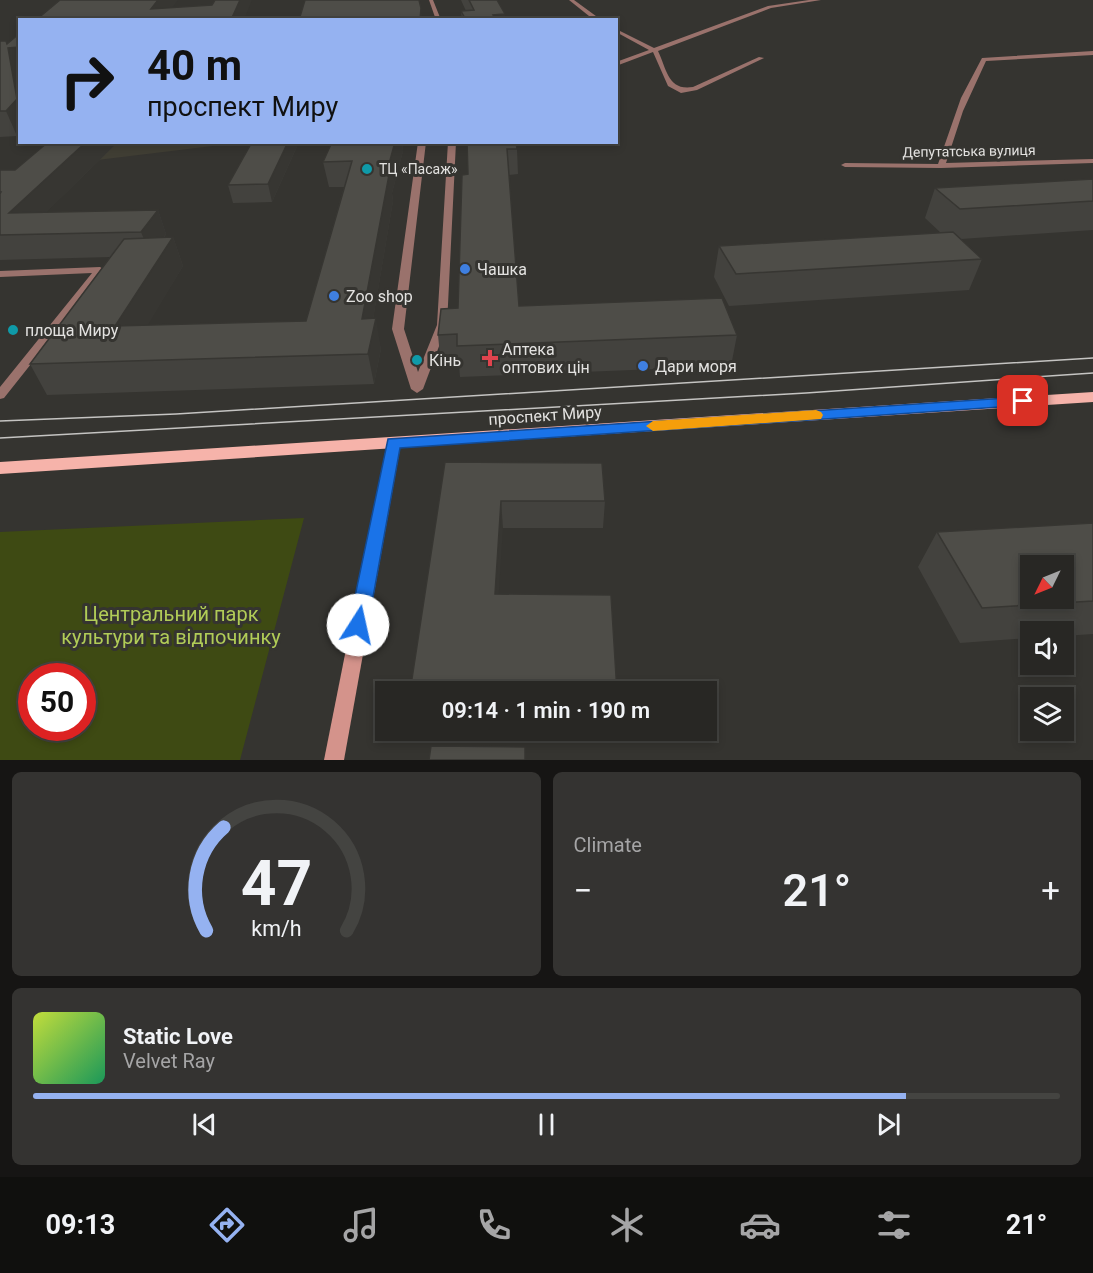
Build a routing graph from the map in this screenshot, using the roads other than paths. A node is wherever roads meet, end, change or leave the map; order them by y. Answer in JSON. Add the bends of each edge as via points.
{"nodes":[{"id":1,"x":431,"y":0,"type":"edge"},
{"id":2,"x":571,"y":0,"type":"edge"},
{"id":3,"x":819,"y":0,"type":"edge"},
{"id":4,"x":438,"y":18,"type":"edge"},
{"id":5,"x":596,"y":18,"type":"edge"},
{"id":6,"x":618,"y":31,"type":"edge"},
{"id":7,"x":655,"y":51,"type":"junction"},
{"id":8,"x":1093,"y":53,"type":"edge"},
{"id":9,"x":761,"y":58,"type":"dead end"},
{"id":10,"x":618,"y":63,"type":"edge"},
{"id":11,"x":422,"y":144,"type":"edge"},
{"id":12,"x":452,"y":144,"type":"edge"},
{"id":13,"x":1093,"y":161,"type":"edge"},
{"id":14,"x":845,"y":165,"type":"dead end"},
{"id":15,"x":941,"y":166,"type":"junction"},
{"id":16,"x":0,"y":274,"type":"edge"},
{"id":17,"x":0,"y":395,"type":"edge"},
{"id":18,"x":1093,"y":397,"type":"edge"},
{"id":19,"x":394,"y":443,"type":"junction"},
{"id":20,"x":0,"y":468,"type":"edge"},
{"id":21,"x":334,"y":760,"type":"edge"}],
"edges":[{"from":1,"to":4,"type":"street"},
{"from":2,"to":5,"type":"street"},
{"from":3,"to":7,"type":"street","via":[[770,7]]},
{"from":6,"to":7,"type":"street"},
{"from":7,"to":9,"type":"street","via":[[670,85],[681,91]]},
{"from":7,"to":10,"type":"street"},
{"from":8,"to":15,"type":"street","via":[[984,58],[954,122]]},
{"from":11,"to":12,"type":"street","via":[[398,329],[417,389],[442,325]]},
{"from":13,"to":15,"type":"street","name":"Депутатська вулиця"},
{"from":14,"to":15,"type":"street","name":"Депутатська вулиця"},
{"from":16,"to":17,"type":"street","via":[[100,270]]},
{"from":18,"to":19,"type":"main road","name":"проспект Миру"},
{"from":19,"to":20,"type":"main road","name":"проспект Миру"},
{"from":19,"to":21,"type":"main road"}]}
